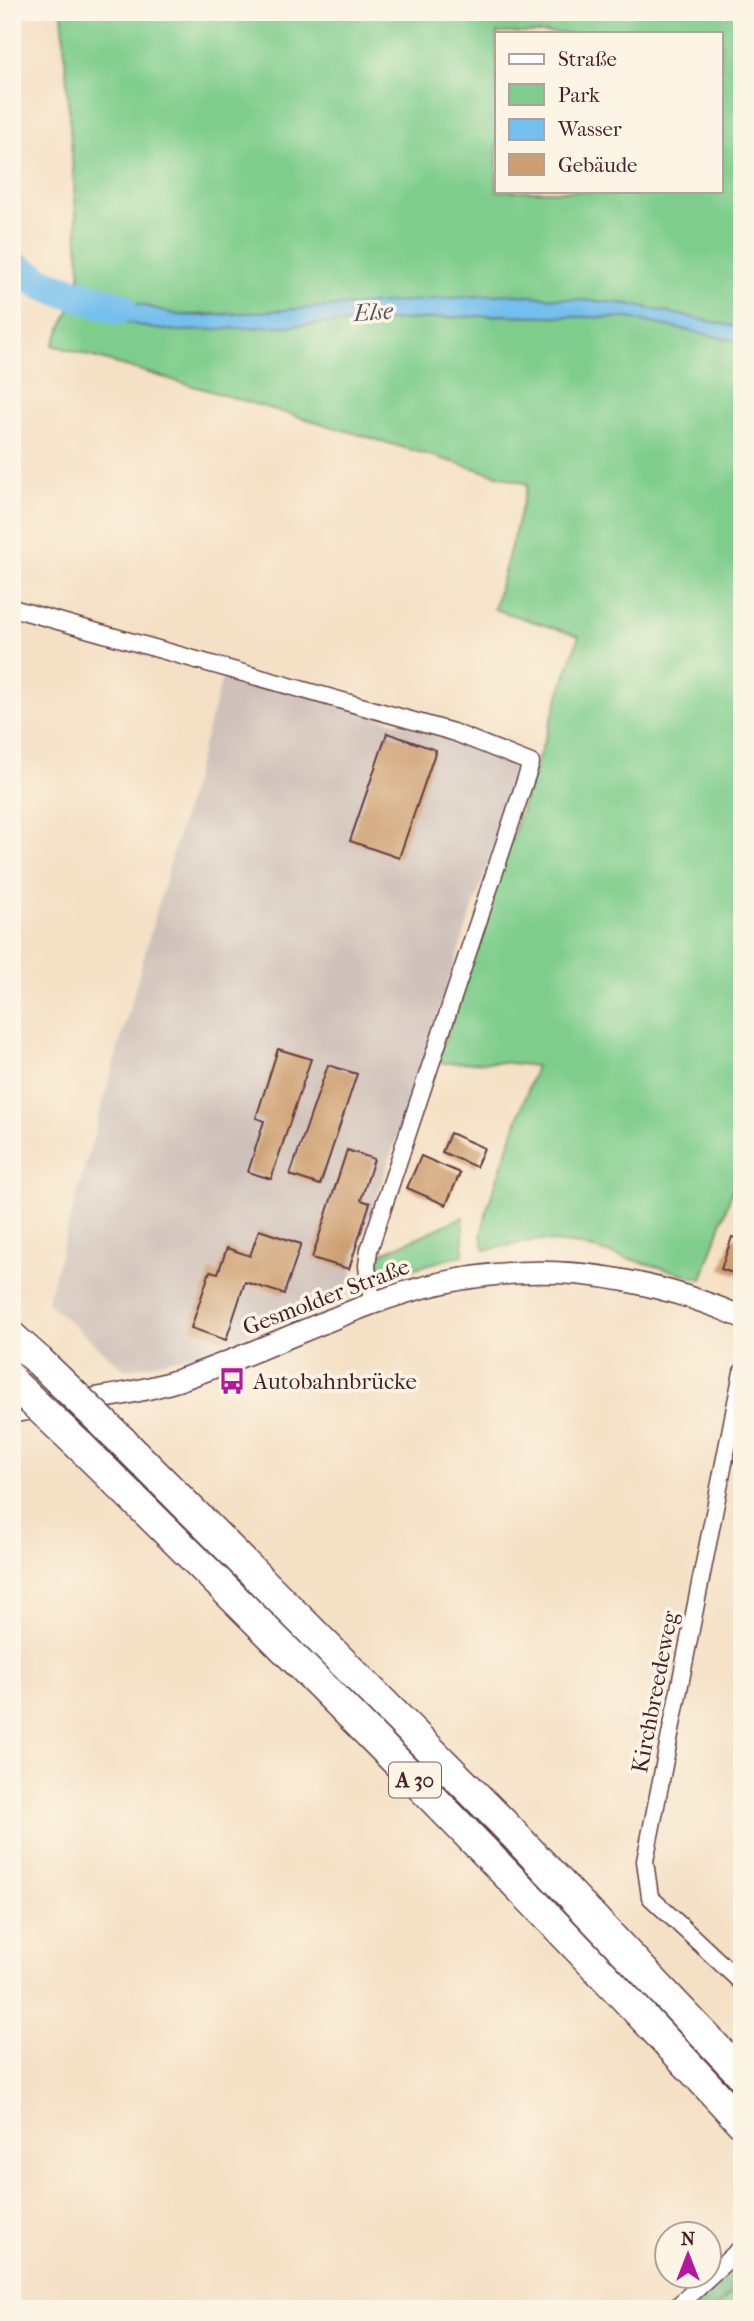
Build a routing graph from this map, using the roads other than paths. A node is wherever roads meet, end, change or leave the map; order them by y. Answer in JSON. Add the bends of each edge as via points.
{"nodes":[{"id":1,"x":12,"y":608,"type":"edge"},
{"id":2,"x":372,"y":1303,"type":"junction"},
{"id":3,"x":742,"y":1317,"type":"edge"},
{"id":4,"x":12,"y":1337,"type":"edge"},
{"id":5,"x":742,"y":1372,"type":"edge"},
{"id":6,"x":12,"y":1382,"type":"edge"},
{"id":7,"x":12,"y":1412,"type":"edge"},
{"id":8,"x":742,"y":1983,"type":"edge"},
{"id":9,"x":742,"y":2075,"type":"edge"},
{"id":10,"x":742,"y":2123,"type":"edge"},
{"id":11,"x":742,"y":2247,"type":"edge"},
{"id":12,"x":674,"y":2309,"type":"edge"}],
"edges":[{"from":1,"to":2,"type":"street","via":[[453,733],[531,763],[369,1250]]},
{"from":2,"to":3,"type":"street","name":"Gesmolder Straße","via":[[477,1276],[575,1273],[645,1284]]},
{"from":2,"to":7,"type":"street","name":"Gesmolder Straße","via":[[163,1384]]},
{"from":4,"to":9,"type":"highway","number":"A 30","bridge":true,"via":[[503,1823]]},
{"from":5,"to":8,"type":"street","name":"Kirchbreedeweg","via":[[645,1861],[650,1897]]},
{"from":6,"to":10,"type":"highway","number":"A 30","bridge":true,"via":[[282,1644]]},
{"from":11,"to":12,"type":"street"}]}
